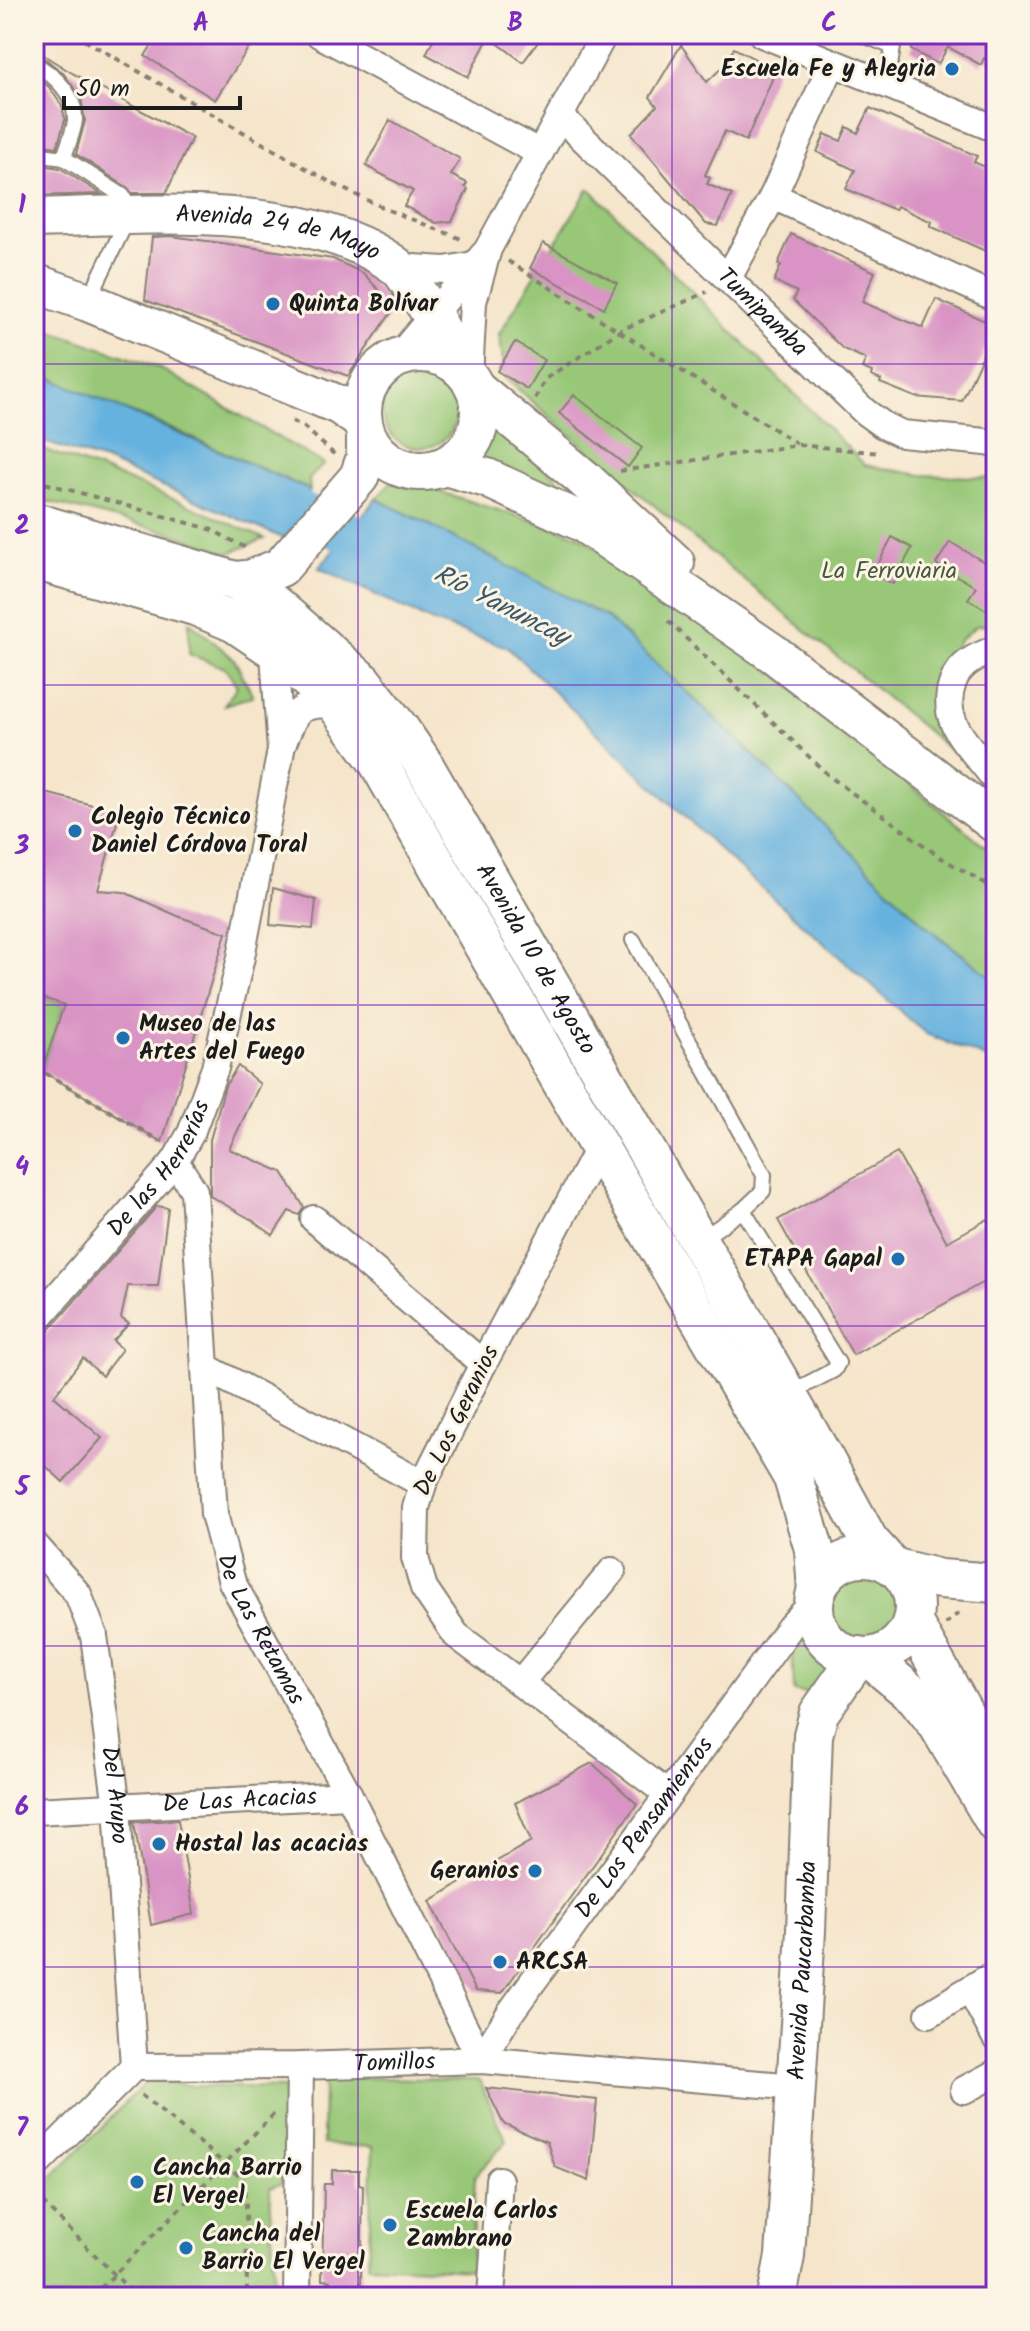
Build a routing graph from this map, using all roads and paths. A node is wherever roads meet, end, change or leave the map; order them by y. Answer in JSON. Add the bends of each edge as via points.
{"nodes":[{"id":1,"x":74,"y":34,"type":"edge"},
{"id":2,"x":319,"y":34,"type":"edge"},
{"id":3,"x":604,"y":34,"type":"edge"},
{"id":4,"x":762,"y":34,"type":"edge"},
{"id":5,"x":861,"y":34,"type":"edge"},
{"id":6,"x":896,"y":41,"type":"edge"},
{"id":7,"x":365,"y":45,"type":"edge"},
{"id":8,"x":34,"y":64,"type":"edge"},
{"id":9,"x":832,"y":64,"type":"junction"},
{"id":10,"x":887,"y":85,"type":"junction"},
{"id":11,"x":560,"y":116,"type":"junction"},
{"id":12,"x":996,"y":129,"type":"edge"},
{"id":13,"x":540,"y":153,"type":"junction"},
{"id":14,"x":34,"y":154,"type":"edge"},
{"id":15,"x":64,"y":158,"type":"junction"},
{"id":16,"x":773,"y":196,"type":"junction"},
{"id":17,"x":129,"y":216,"type":"junction"},
{"id":18,"x":34,"y":218,"type":"edge"},
{"id":19,"x":481,"y":257,"type":"junction"},
{"id":20,"x":398,"y":267,"type":"junction"},
{"id":21,"x":728,"y":278,"type":"junction"},
{"id":22,"x":34,"y":283,"type":"edge"},
{"id":23,"x":996,"y":298,"type":"edge"},
{"id":24,"x":88,"y":302,"type":"junction"},
{"id":25,"x":435,"y":315,"type":"junction"},
{"id":26,"x":621,"y":330,"type":"junction"},
{"id":27,"x":399,"y":356,"type":"junction"},
{"id":28,"x":468,"y":378,"type":"junction"},
{"id":29,"x":521,"y":426,"type":"junction"},
{"id":30,"x":364,"y":428,"type":"junction"},
{"id":31,"x":996,"y":443,"type":"edge"},
{"id":32,"x":799,"y":445,"type":"junction"},
{"id":33,"x":890,"y":454,"type":"dead end"},
{"id":34,"x":429,"y":473,"type":"junction"},
{"id":35,"x":359,"y":477,"type":"junction"},
{"id":36,"x":582,"y":477,"type":"junction"},
{"id":37,"x":34,"y":480,"type":"edge"},
{"id":38,"x":34,"y":522,"type":"edge"},
{"id":39,"x":34,"y":560,"type":"edge"},
{"id":40,"x":258,"y":568,"type":"junction"},
{"id":41,"x":276,"y":606,"type":"junction"},
{"id":42,"x":663,"y":616,"type":"dead end"},
{"id":43,"x":272,"y":648,"type":"junction"},
{"id":44,"x":996,"y":649,"type":"edge"},
{"id":45,"x":774,"y":654,"type":"junction"},
{"id":46,"x":336,"y":704,"type":"junction"},
{"id":47,"x":281,"y":750,"type":"junction"},
{"id":48,"x":996,"y":781,"type":"edge"},
{"id":49,"x":995,"y":819,"type":"edge"},
{"id":50,"x":996,"y":890,"type":"edge"},
{"id":51,"x":633,"y":940,"type":"dead end"},
{"id":52,"x":34,"y":1069,"type":"edge"},
{"id":53,"x":599,"y":1147,"type":"junction"},
{"id":54,"x":175,"y":1161,"type":"junction"},
{"id":55,"x":743,"y":1210,"type":"junction"},
{"id":56,"x":314,"y":1219,"type":"dead end"},
{"id":57,"x":699,"y":1241,"type":"junction"},
{"id":58,"x":34,"y":1323,"type":"edge"},
{"id":59,"x":483,"y":1364,"type":"junction"},
{"id":60,"x":207,"y":1368,"type":"junction"},
{"id":61,"x":788,"y":1394,"type":"junction"},
{"id":62,"x":423,"y":1484,"type":"junction"},
{"id":63,"x":34,"y":1544,"type":"edge"},
{"id":64,"x":893,"y":1566,"type":"junction"},
{"id":65,"x":612,"y":1571,"type":"dead end"},
{"id":66,"x":996,"y":1585,"type":"edge"},
{"id":67,"x":815,"y":1596,"type":"junction"},
{"id":68,"x":913,"y":1618,"type":"junction"},
{"id":69,"x":864,"y":1656,"type":"junction"},
{"id":70,"x":520,"y":1683,"type":"junction"},
{"id":71,"x":996,"y":1770,"type":"edge"},
{"id":72,"x":349,"y":1795,"type":"junction"},
{"id":73,"x":669,"y":1795,"type":"junction"},
{"id":74,"x":117,"y":1807,"type":"junction"},
{"id":75,"x":34,"y":1811,"type":"edge"},
{"id":76,"x":996,"y":1824,"type":"edge"},
{"id":77,"x":996,"y":1973,"type":"edge"},
{"id":78,"x":970,"y":1990,"type":"junction"},
{"id":79,"x":929,"y":2014,"type":"dead end"},
{"id":80,"x":996,"y":2038,"type":"edge"},
{"id":81,"x":481,"y":2060,"type":"junction"},
{"id":82,"x":996,"y":2073,"type":"edge"},
{"id":83,"x":299,"y":2077,"type":"junction"},
{"id":84,"x":134,"y":2079,"type":"junction"},
{"id":85,"x":796,"y":2087,"type":"junction"},
{"id":86,"x":964,"y":2090,"type":"dead end"},
{"id":87,"x":225,"y":2163,"type":"junction"},
{"id":88,"x":34,"y":2167,"type":"edge"},
{"id":89,"x":499,"y":2180,"type":"dead end"},
{"id":90,"x":34,"y":2194,"type":"edge"},
{"id":91,"x":115,"y":2275,"type":"junction"},
{"id":92,"x":92,"y":2297,"type":"edge"},
{"id":93,"x":137,"y":2297,"type":"edge"},
{"id":94,"x":247,"y":2297,"type":"edge"},
{"id":95,"x":297,"y":2297,"type":"edge"},
{"id":96,"x":491,"y":2297,"type":"edge"},
{"id":97,"x":777,"y":2297,"type":"edge"}],
"edges":[{"from":1,"to":19,"type":"path","via":[[333,184]]},
{"from":2,"to":7,"type":"street"},
{"from":3,"to":11,"type":"street"},
{"from":4,"to":9,"type":"street"},
{"from":5,"to":6,"type":"lane"},
{"from":6,"to":10,"type":"lane"},
{"from":7,"to":13,"type":"street"},
{"from":8,"to":15,"type":"lane","via":[[49,71],[73,104],[75,121]]},
{"from":9,"to":10,"type":"street"},
{"from":9,"to":16,"type":"street"},
{"from":10,"to":12,"type":"street"},
{"from":11,"to":13,"type":"street"},
{"from":11,"to":21,"type":"street","name":"Tumipamba"},
{"from":13,"to":19,"type":"street"},
{"from":14,"to":15,"type":"lane"},
{"from":15,"to":17,"type":"lane","via":[[123,196]]},
{"from":16,"to":21,"type":"street"},
{"from":16,"to":23,"type":"street"},
{"from":17,"to":18,"type":"main road","name":"Avenida 24 de Mayo"},
{"from":17,"to":20,"type":"main road","name":"Avenida 24 de Mayo","via":[[289,224],[342,238]]},
{"from":17,"to":24,"type":"lane"},
{"from":19,"to":20,"type":"street","via":[[445,270]]},
{"from":19,"to":25,"type":"street"},
{"from":19,"to":26,"type":"path"},
{"from":19,"to":28,"type":"street"},
{"from":20,"to":25,"type":"main road","name":"Avenida 24 de Mayo"},
{"from":21,"to":26,"type":"path","via":[[699,297]]},
{"from":21,"to":31,"type":"street","name":"Tumipamba","via":[[883,425],[902,434]]},
{"from":22,"to":24,"type":"main road"},
{"from":24,"to":30,"type":"main road","via":[[339,405]]},
{"from":25,"to":27,"type":"street"},
{"from":25,"to":28,"type":"main road","name":"Avenida 24 de Mayo"},
{"from":26,"to":29,"type":"path","via":[[545,379]]},
{"from":26,"to":32,"type":"path"},
{"from":27,"to":28,"type":"main road","via":[[438,355]]},
{"from":27,"to":30,"type":"main road","via":[[369,382],[361,404]]},
{"from":28,"to":29,"type":"main road","name":"Avenida 24 de Mayo"},
{"from":28,"to":34,"type":"main road","via":[[480,410],[476,433],[464,453]]},
{"from":29,"to":36,"type":"main road","name":"Avenida 24 de Mayo"},
{"from":30,"to":34,"type":"main road","via":[[385,459]]},
{"from":30,"to":35,"type":"main road","via":[[366,457]]},
{"from":32,"to":33,"type":"path"},
{"from":32,"to":36,"type":"path"},
{"from":34,"to":35,"type":"main road","via":[[379,471]]},
{"from":34,"to":35,"type":"path","via":[[390,483]]},
{"from":34,"to":45,"type":"main road","name":"Avenida 24 de Mayo","via":[[487,478],[582,522]]},
{"from":35,"to":40,"type":"main road"},
{"from":36,"to":45,"type":"main road","name":"Avenida 24 de Mayo"},
{"from":37,"to":40,"type":"path","via":[[210,529]]},
{"from":38,"to":40,"type":"main road"},
{"from":39,"to":43,"type":"main road","name":"Avenida 10 de Agosto","via":[[195,606],[235,623]]},
{"from":40,"to":41,"type":"main road"},
{"from":41,"to":43,"type":"street","name":"De las Herrerías"},
{"from":41,"to":57,"type":"main road","name":"Avenida 10 de Agosto","via":[[362,681],[399,728]]},
{"from":42,"to":50,"type":"path","via":[[829,776],[940,857]]},
{"from":43,"to":46,"type":"main road","name":"Avenida 10 de Agosto"},
{"from":43,"to":47,"type":"street","name":"De las Herrerías"},
{"from":44,"to":48,"type":"street","via":[[962,666],[948,702],[958,732]]},
{"from":45,"to":49,"type":"main road","name":"Avenida 24 de Mayo"},
{"from":46,"to":47,"type":"street","name":"De las Herrerías","via":[[301,708]]},
{"from":46,"to":53,"type":"main road","name":"Avenida 10 de Agosto","via":[[378,762]]},
{"from":47,"to":54,"type":"street","name":"De las Herrerías","via":[[215,1068]]},
{"from":51,"to":55,"type":"lane","via":[[764,1175],[763,1191]]},
{"from":52,"to":54,"type":"path","via":[[162,1142]]},
{"from":53,"to":59,"type":"street","name":"De Los Geranios"},
{"from":53,"to":67,"type":"main road","name":"Avenida 10 de Agosto","via":[[793,1478],[814,1549]]},
{"from":54,"to":58,"type":"street","name":"De las Herrerías"},
{"from":54,"to":60,"type":"street","name":"De Las Retamas","via":[[194,1191]]},
{"from":55,"to":57,"type":"lane"},
{"from":55,"to":61,"type":"lane","via":[[838,1363]]},
{"from":56,"to":59,"type":"street"},
{"from":57,"to":61,"type":"main road","name":"Avenida 10 de Agosto"},
{"from":59,"to":62,"type":"street","name":"De Los Geranios"},
{"from":60,"to":62,"type":"street"},
{"from":60,"to":72,"type":"street","name":"De Las Retamas","via":[[214,1514],[232,1582]]},
{"from":61,"to":64,"type":"main road","name":"Avenida 10 de Agosto","via":[[869,1541]]},
{"from":62,"to":70,"type":"street","name":"De Los Geranios","via":[[414,1537],[424,1588],[456,1635]]},
{"from":63,"to":74,"type":"street","name":"Del Arupo","via":[[78,1594],[94,1636]]},
{"from":64,"to":66,"type":"main road","via":[[940,1579]]},
{"from":64,"to":67,"type":"main road","via":[[876,1558],[847,1559],[823,1578]]},
{"from":64,"to":68,"type":"main road","via":[[911,1588]]},
{"from":65,"to":70,"type":"street"},
{"from":66,"to":68,"type":"main road","via":[[949,1595]]},
{"from":67,"to":69,"type":"main road","via":[[817,1624],[829,1642]]},
{"from":67,"to":73,"type":"street","name":"De Los Pensamientos"},
{"from":68,"to":69,"type":"main road","via":[[896,1646]]},
{"from":68,"to":71,"type":"main road"},
{"from":69,"to":76,"type":"main road","via":[[916,1697]]},
{"from":69,"to":85,"type":"main road","name":"Avenida Paucarbamba","via":[[819,1713],[813,1735]]},
{"from":70,"to":73,"type":"street","name":"De Los Geranios"},
{"from":72,"to":74,"type":"street","name":"De Las Acacias"},
{"from":72,"to":81,"type":"street","name":"De Las Retamas"},
{"from":73,"to":81,"type":"street","name":"De Los Pensamientos"},
{"from":74,"to":75,"type":"street","name":"De Las Acacias"},
{"from":74,"to":84,"type":"street","name":"Del Arupo"},
{"from":77,"to":78,"type":"street"},
{"from":78,"to":79,"type":"street"},
{"from":78,"to":80,"type":"street"},
{"from":81,"to":83,"type":"street","name":"Tomillos"},
{"from":81,"to":85,"type":"street","name":"Tomillos"},
{"from":82,"to":86,"type":"street"},
{"from":83,"to":84,"type":"street","name":"Tomillos"},
{"from":83,"to":87,"type":"path"},
{"from":83,"to":95,"type":"street"},
{"from":84,"to":87,"type":"path","via":[[140,2094]]},
{"from":84,"to":88,"type":"street"},
{"from":85,"to":97,"type":"main road","name":"Avenida Paucarbamba","via":[[785,2256]]},
{"from":87,"to":91,"type":"path"},
{"from":87,"to":94,"type":"path","via":[[246,2186]]},
{"from":89,"to":96,"type":"street"},
{"from":90,"to":91,"type":"path"},
{"from":91,"to":92,"type":"path"},
{"from":91,"to":93,"type":"path"}]}
